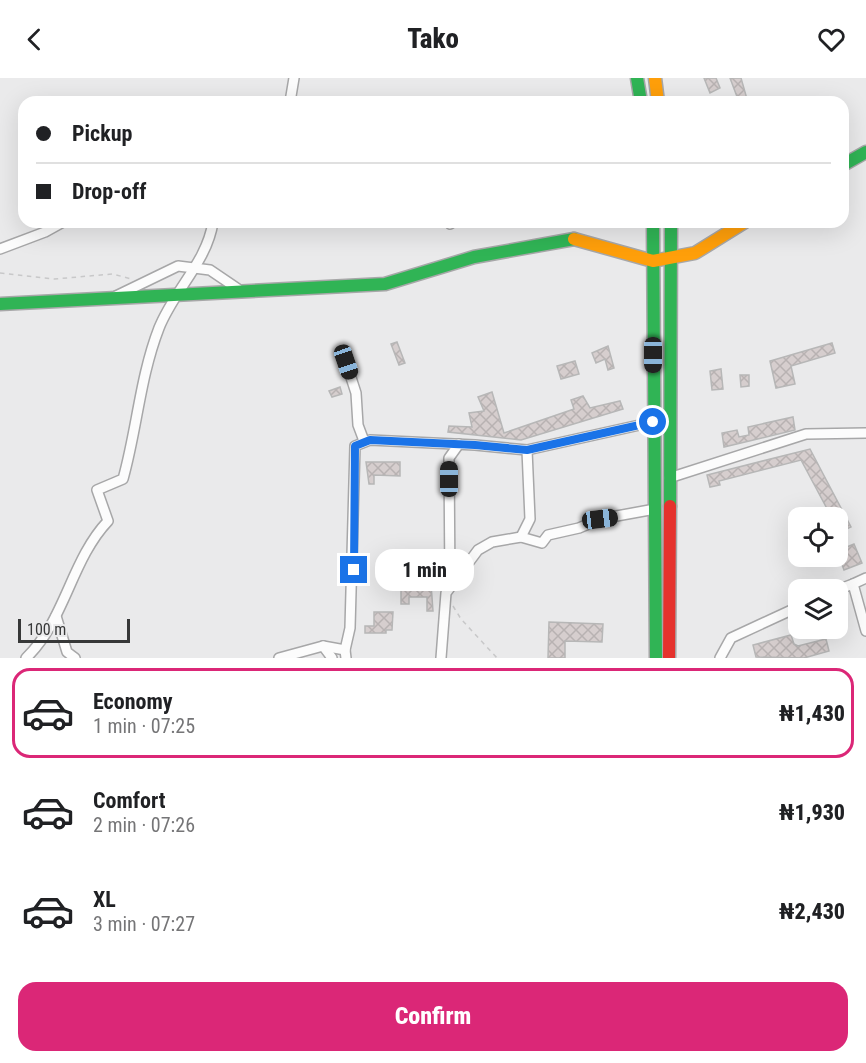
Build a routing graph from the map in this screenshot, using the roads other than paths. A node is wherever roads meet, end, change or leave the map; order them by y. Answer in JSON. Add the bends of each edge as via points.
{"nodes":[{"id":1,"x":294,"y":78,"type":"edge"},
{"id":2,"x":637,"y":78,"type":"edge"},
{"id":3,"x":655,"y":78,"type":"edge"},
{"id":4,"x":291,"y":96,"type":"edge"},
{"id":5,"x":640,"y":96,"type":"edge"},
{"id":6,"x":657,"y":96,"type":"edge"},
{"id":7,"x":866,"y":152,"type":"edge"},
{"id":8,"x":849,"y":162,"type":"edge"},
{"id":9,"x":52,"y":228,"type":"edge"},
{"id":10,"x":211,"y":228,"type":"edge"},
{"id":11,"x":653,"y":228,"type":"edge"},
{"id":12,"x":670,"y":228,"type":"edge"},
{"id":13,"x":735,"y":228,"type":"edge"},
{"id":14,"x":0,"y":249,"type":"edge"},
{"id":15,"x":671,"y":259,"type":"junction"},
{"id":16,"x":653,"y":261,"type":"junction"},
{"id":17,"x":195,"y":266,"type":"junction"},
{"id":18,"x":241,"y":291,"type":"junction"},
{"id":19,"x":178,"y":295,"type":"junction"},
{"id":20,"x":111,"y":298,"type":"junction"},
{"id":21,"x":0,"y":304,"type":"edge"},
{"id":22,"x":346,"y":362,"type":"dead end"},
{"id":23,"x":653,"y":422,"type":"junction"},
{"id":24,"x":866,"y":433,"type":"edge"},
{"id":25,"x":364,"y":441,"type":"junction"},
{"id":26,"x":459,"y":444,"type":"junction"},
{"id":27,"x":527,"y":450,"type":"junction"},
{"id":28,"x":669,"y":478,"type":"junction"},
{"id":29,"x":655,"y":509,"type":"junction"},
{"id":30,"x":521,"y":537,"type":"junction"},
{"id":31,"x":866,"y":578,"type":"edge"},
{"id":32,"x":853,"y":584,"type":"junction"},
{"id":33,"x":848,"y":586,"type":"edge"},
{"id":34,"x":448,"y":589,"type":"junction"},
{"id":35,"x":788,"y":612,"type":"edge"},
{"id":36,"x":56,"y":616,"type":"junction"},
{"id":37,"x":866,"y":631,"type":"edge"},
{"id":38,"x":323,"y":646,"type":"junction"},
{"id":39,"x":726,"y":647,"type":"junction"},
{"id":40,"x":345,"y":654,"type":"edge"},
{"id":41,"x":26,"y":658,"type":"edge"},
{"id":42,"x":75,"y":658,"type":"edge"},
{"id":43,"x":279,"y":658,"type":"edge"},
{"id":44,"x":332,"y":658,"type":"edge"},
{"id":45,"x":441,"y":658,"type":"edge"},
{"id":46,"x":656,"y":658,"type":"edge"},
{"id":47,"x":669,"y":658,"type":"edge"},
{"id":48,"x":720,"y":658,"type":"edge"},
{"id":49,"x":729,"y":658,"type":"edge"}],
"edges":[{"from":1,"to":4,"type":"street"},
{"from":2,"to":5,"type":"main road"},
{"from":3,"to":6,"type":"main road"},
{"from":7,"to":8,"type":"main road"},
{"from":9,"to":14,"type":"street"},
{"from":10,"to":17,"type":"street","via":[[204,253]]},
{"from":11,"to":16,"type":"main road"},
{"from":12,"to":15,"type":"main road"},
{"from":13,"to":15,"type":"main road","via":[[695,253]]},
{"from":15,"to":16,"type":"main road"},
{"from":15,"to":28,"type":"main road"},
{"from":16,"to":18,"type":"main road","via":[[578,238],[474,257],[385,284]]},
{"from":16,"to":23,"type":"main road"},
{"from":17,"to":18,"type":"street","via":[[210,270]]},
{"from":17,"to":19,"type":"street"},
{"from":17,"to":20,"type":"street","via":[[178,266]]},
{"from":18,"to":19,"type":"main road"},
{"from":19,"to":20,"type":"main road"},
{"from":19,"to":36,"type":"street","via":[[159,329],[136,411],[123,479],[97,490],[108,521],[80,565]]},
{"from":20,"to":21,"type":"main road"},
{"from":22,"to":25,"type":"street","via":[[357,393],[358,425]]},
{"from":23,"to":27,"type":"street"},
{"from":23,"to":29,"type":"main road"},
{"from":24,"to":28,"type":"street","via":[[806,434]]},
{"from":25,"to":26,"type":"street"},
{"from":25,"to":40,"type":"street","via":[[355,446],[354,570]]},
{"from":26,"to":27,"type":"street"},
{"from":26,"to":34,"type":"street","via":[[449,458]]},
{"from":27,"to":30,"type":"street","via":[[530,519]]},
{"from":28,"to":47,"type":"main road"},
{"from":29,"to":30,"type":"street","via":[[600,519],[548,535],[542,543]]},
{"from":29,"to":46,"type":"main road"},
{"from":30,"to":34,"type":"street","via":[[492,542],[478,550]]},
{"from":31,"to":32,"type":"street"},
{"from":32,"to":33,"type":"street"},
{"from":32,"to":37,"type":"street"},
{"from":34,"to":45,"type":"street"},
{"from":35,"to":39,"type":"street","via":[[731,638]]},
{"from":36,"to":41,"type":"street","via":[[39,645]]},
{"from":36,"to":42,"type":"street","via":[[67,652]]},
{"from":38,"to":40,"type":"street"},
{"from":38,"to":43,"type":"street"},
{"from":38,"to":44,"type":"street"},
{"from":39,"to":48,"type":"street"},
{"from":39,"to":49,"type":"street"}]}
